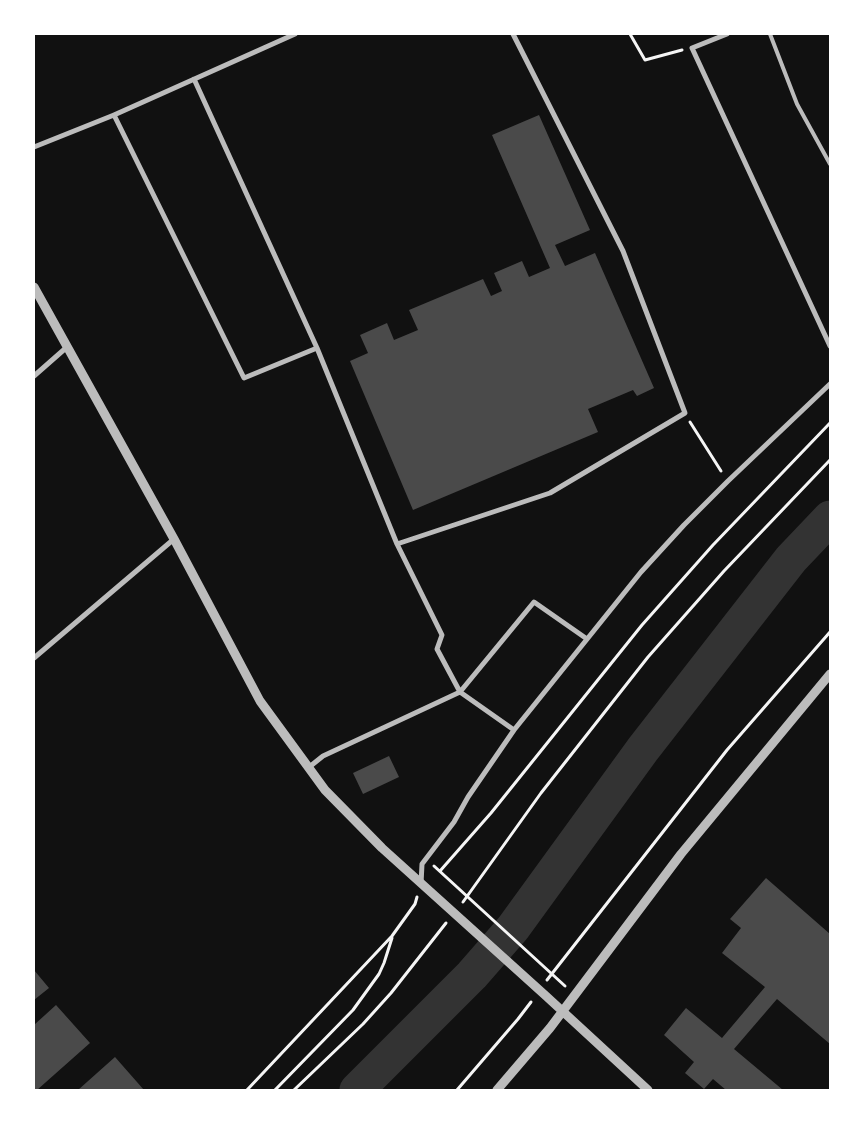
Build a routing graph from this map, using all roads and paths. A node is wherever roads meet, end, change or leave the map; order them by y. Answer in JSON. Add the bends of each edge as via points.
{"nodes":[{"id":1,"x":295,"y":34,"type":"edge"},
{"id":2,"x":513,"y":34,"type":"edge"},
{"id":3,"x":630,"y":34,"type":"edge"},
{"id":4,"x":727,"y":34,"type":"edge"},
{"id":5,"x":770,"y":34,"type":"edge"},
{"id":6,"x":692,"y":48,"type":"junction"},
{"id":7,"x":194,"y":79,"type":"junction"},
{"id":8,"x":114,"y":114,"type":"junction"},
{"id":9,"x":34,"y":146,"type":"edge"},
{"id":10,"x":830,"y":164,"type":"edge"},
{"id":11,"x":34,"y":287,"type":"edge"},
{"id":12,"x":830,"y":346,"type":"edge"},
{"id":13,"x":67,"y":347,"type":"junction"},
{"id":14,"x":317,"y":348,"type":"junction"},
{"id":15,"x":34,"y":376,"type":"edge"},
{"id":16,"x":830,"y":384,"type":"edge"},
{"id":17,"x":685,"y":412,"type":"junction"},
{"id":18,"x":830,"y":423,"type":"edge"},
{"id":19,"x":830,"y":460,"type":"edge"},
{"id":20,"x":728,"y":481,"type":"junction"},
{"id":21,"x":174,"y":539,"type":"junction"},
{"id":22,"x":397,"y":544,"type":"junction"},
{"id":23,"x":830,"y":632,"type":"edge"},
{"id":24,"x":587,"y":639,"type":"junction"},
{"id":25,"x":34,"y":658,"type":"edge"},
{"id":26,"x":830,"y":674,"type":"edge"},
{"id":27,"x":460,"y":692,"type":"junction"},
{"id":28,"x":514,"y":730,"type":"junction"},
{"id":29,"x":308,"y":768,"type":"junction"},
{"id":30,"x":434,"y":866,"type":"dead end"},
{"id":31,"x":440,"y":871,"type":"junction"},
{"id":32,"x":421,"y":885,"type":"junction"},
{"id":33,"x":462,"y":903,"type":"dead end"},
{"id":34,"x":450,"y":918,"type":"dead end"},
{"id":35,"x":392,"y":936,"type":"junction"},
{"id":36,"x":546,"y":981,"type":"dead end"},
{"id":37,"x":560,"y":981,"type":"dead end"},
{"id":38,"x":535,"y":996,"type":"dead end"},
{"id":39,"x":562,"y":1012,"type":"junction"},
{"id":40,"x":247,"y":1090,"type":"edge"},
{"id":41,"x":275,"y":1090,"type":"edge"},
{"id":42,"x":294,"y":1090,"type":"edge"},
{"id":43,"x":456,"y":1090,"type":"edge"},
{"id":44,"x":497,"y":1090,"type":"edge"},
{"id":45,"x":647,"y":1090,"type":"edge"}],
"edges":[{"from":1,"to":7,"type":"street"},
{"from":2,"to":17,"type":"street","via":[[622,251]]},
{"from":3,"to":6,"type":"path","via":[[646,60]]},
{"from":4,"to":6,"type":"street"},
{"from":5,"to":10,"type":"lane","via":[[797,104]]},
{"from":6,"to":12,"type":"street"},
{"from":7,"to":8,"type":"street"},
{"from":7,"to":14,"type":"street"},
{"from":8,"to":9,"type":"street"},
{"from":8,"to":14,"type":"street","via":[[244,378]]},
{"from":11,"to":13,"type":"street"},
{"from":13,"to":15,"type":"street"},
{"from":13,"to":21,"type":"street"},
{"from":14,"to":22,"type":"street"},
{"from":16,"to":20,"type":"street"},
{"from":17,"to":20,"type":"path"},
{"from":17,"to":22,"type":"street","via":[[550,494]]},
{"from":18,"to":31,"type":"path","via":[[642,625],[491,813]]},
{"from":19,"to":33,"type":"path","via":[[724,571],[648,657],[547,785]]},
{"from":20,"to":24,"type":"street","via":[[641,572]]},
{"from":21,"to":25,"type":"street"},
{"from":21,"to":29,"type":"street","via":[[260,700]]},
{"from":22,"to":27,"type":"street","via":[[442,635],[437,649]]},
{"from":23,"to":36,"type":"path","via":[[727,750]]},
{"from":24,"to":27,"type":"street","via":[[534,602]]},
{"from":24,"to":28,"type":"street"},
{"from":26,"to":39,"type":"street","via":[[681,854]]},
{"from":27,"to":28,"type":"street"},
{"from":27,"to":29,"type":"street","via":[[323,756]]},
{"from":28,"to":32,"type":"street","via":[[454,822],[422,864]]},
{"from":29,"to":32,"type":"street","via":[[353,821]]},
{"from":30,"to":31,"type":"path"},
{"from":31,"to":37,"type":"path"},
{"from":32,"to":35,"type":"path","via":[[415,904]]},
{"from":32,"to":39,"type":"street"},
{"from":34,"to":42,"type":"path","via":[[363,1024]]},
{"from":35,"to":40,"type":"path"},
{"from":35,"to":41,"type":"path","via":[[379,974],[353,1010]]},
{"from":38,"to":43,"type":"path"},
{"from":39,"to":44,"type":"street"},
{"from":39,"to":45,"type":"street"}]}
